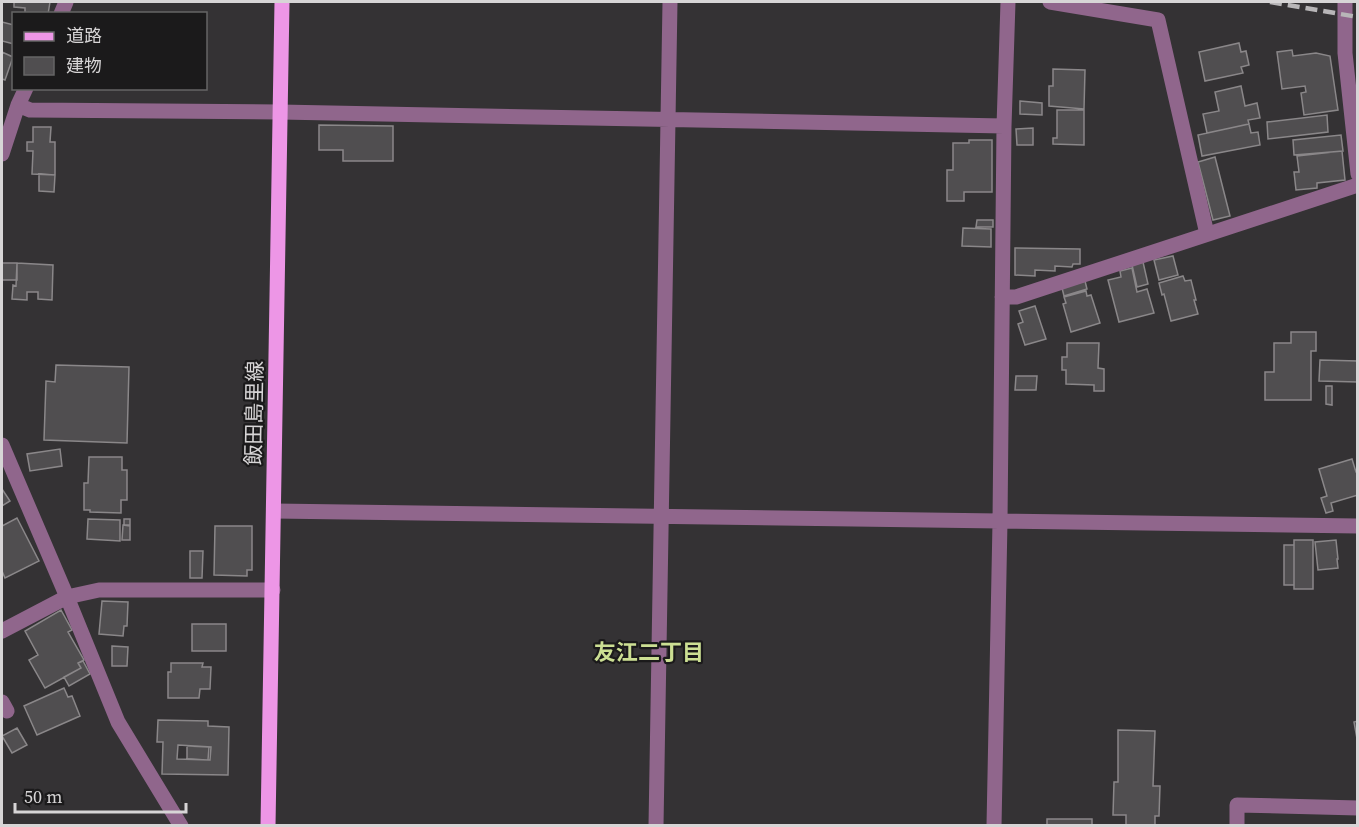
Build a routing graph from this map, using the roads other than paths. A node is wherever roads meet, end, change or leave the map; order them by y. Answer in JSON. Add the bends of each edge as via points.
{"nodes":[{"id":1,"x":282,"y":2,"type":"edge"},
{"id":2,"x":670,"y":2,"type":"edge"},
{"id":3,"x":1008,"y":2,"type":"edge"},
{"id":4,"x":1050,"y":2,"type":"edge"},
{"id":5,"x":1345,"y":2,"type":"edge"},
{"id":6,"x":25,"y":90,"type":"edge"},
{"id":7,"x":18,"y":105,"type":"junction"},
{"id":8,"x":280,"y":112,"type":"junction"},
{"id":9,"x":668,"y":120,"type":"junction"},
{"id":10,"x":1004,"y":126,"type":"junction"},
{"id":11,"x":2,"y":154,"type":"edge"},
{"id":12,"x":1358,"y":174,"type":"edge"},
{"id":13,"x":1358,"y":185,"type":"edge"},
{"id":14,"x":1207,"y":234,"type":"junction"},
{"id":15,"x":1002,"y":297,"type":"junction"},
{"id":16,"x":2,"y":445,"type":"edge"},
{"id":17,"x":274,"y":511,"type":"junction"},
{"id":18,"x":661,"y":517,"type":"junction"},
{"id":19,"x":1000,"y":522,"type":"junction"},
{"id":20,"x":1358,"y":526,"type":"edge"},
{"id":21,"x":273,"y":590,"type":"junction"},
{"id":22,"x":68,"y":597,"type":"junction"},
{"id":23,"x":2,"y":631,"type":"edge"},
{"id":24,"x":1358,"y":808,"type":"edge"},
{"id":25,"x":181,"y":825,"type":"edge"},
{"id":26,"x":268,"y":825,"type":"edge"},
{"id":27,"x":656,"y":825,"type":"edge"},
{"id":28,"x":994,"y":825,"type":"edge"},
{"id":29,"x":1237,"y":825,"type":"edge"}],
"edges":[{"from":1,"to":8,"type":"main road","name":"飯田島里線"},
{"from":2,"to":9,"type":"street"},
{"from":3,"to":10,"type":"street"},
{"from":4,"to":14,"type":"street","via":[[1158,21]]},
{"from":5,"to":12,"type":"street","via":[[1345,53]]},
{"from":6,"to":7,"type":"street"},
{"from":7,"to":8,"type":"street","via":[[30,110]]},
{"from":7,"to":11,"type":"street"},
{"from":8,"to":9,"type":"street"},
{"from":8,"to":17,"type":"main road","name":"飯田島里線"},
{"from":9,"to":10,"type":"street"},
{"from":9,"to":18,"type":"street"},
{"from":10,"to":15,"type":"street"},
{"from":13,"to":14,"type":"street"},
{"from":14,"to":15,"type":"street","via":[[1016,297]]},
{"from":15,"to":19,"type":"street"},
{"from":16,"to":22,"type":"street"},
{"from":17,"to":18,"type":"street"},
{"from":17,"to":21,"type":"main road","name":"飯田島里線"},
{"from":18,"to":19,"type":"street"},
{"from":18,"to":27,"type":"street"},
{"from":19,"to":20,"type":"street"},
{"from":19,"to":28,"type":"street"},
{"from":21,"to":22,"type":"street","via":[[99,590]]},
{"from":21,"to":26,"type":"main road","name":"飯田島里線"},
{"from":22,"to":23,"type":"street"},
{"from":22,"to":25,"type":"street","via":[[118,722]]},
{"from":24,"to":29,"type":"street","via":[[1237,805]]}]}
